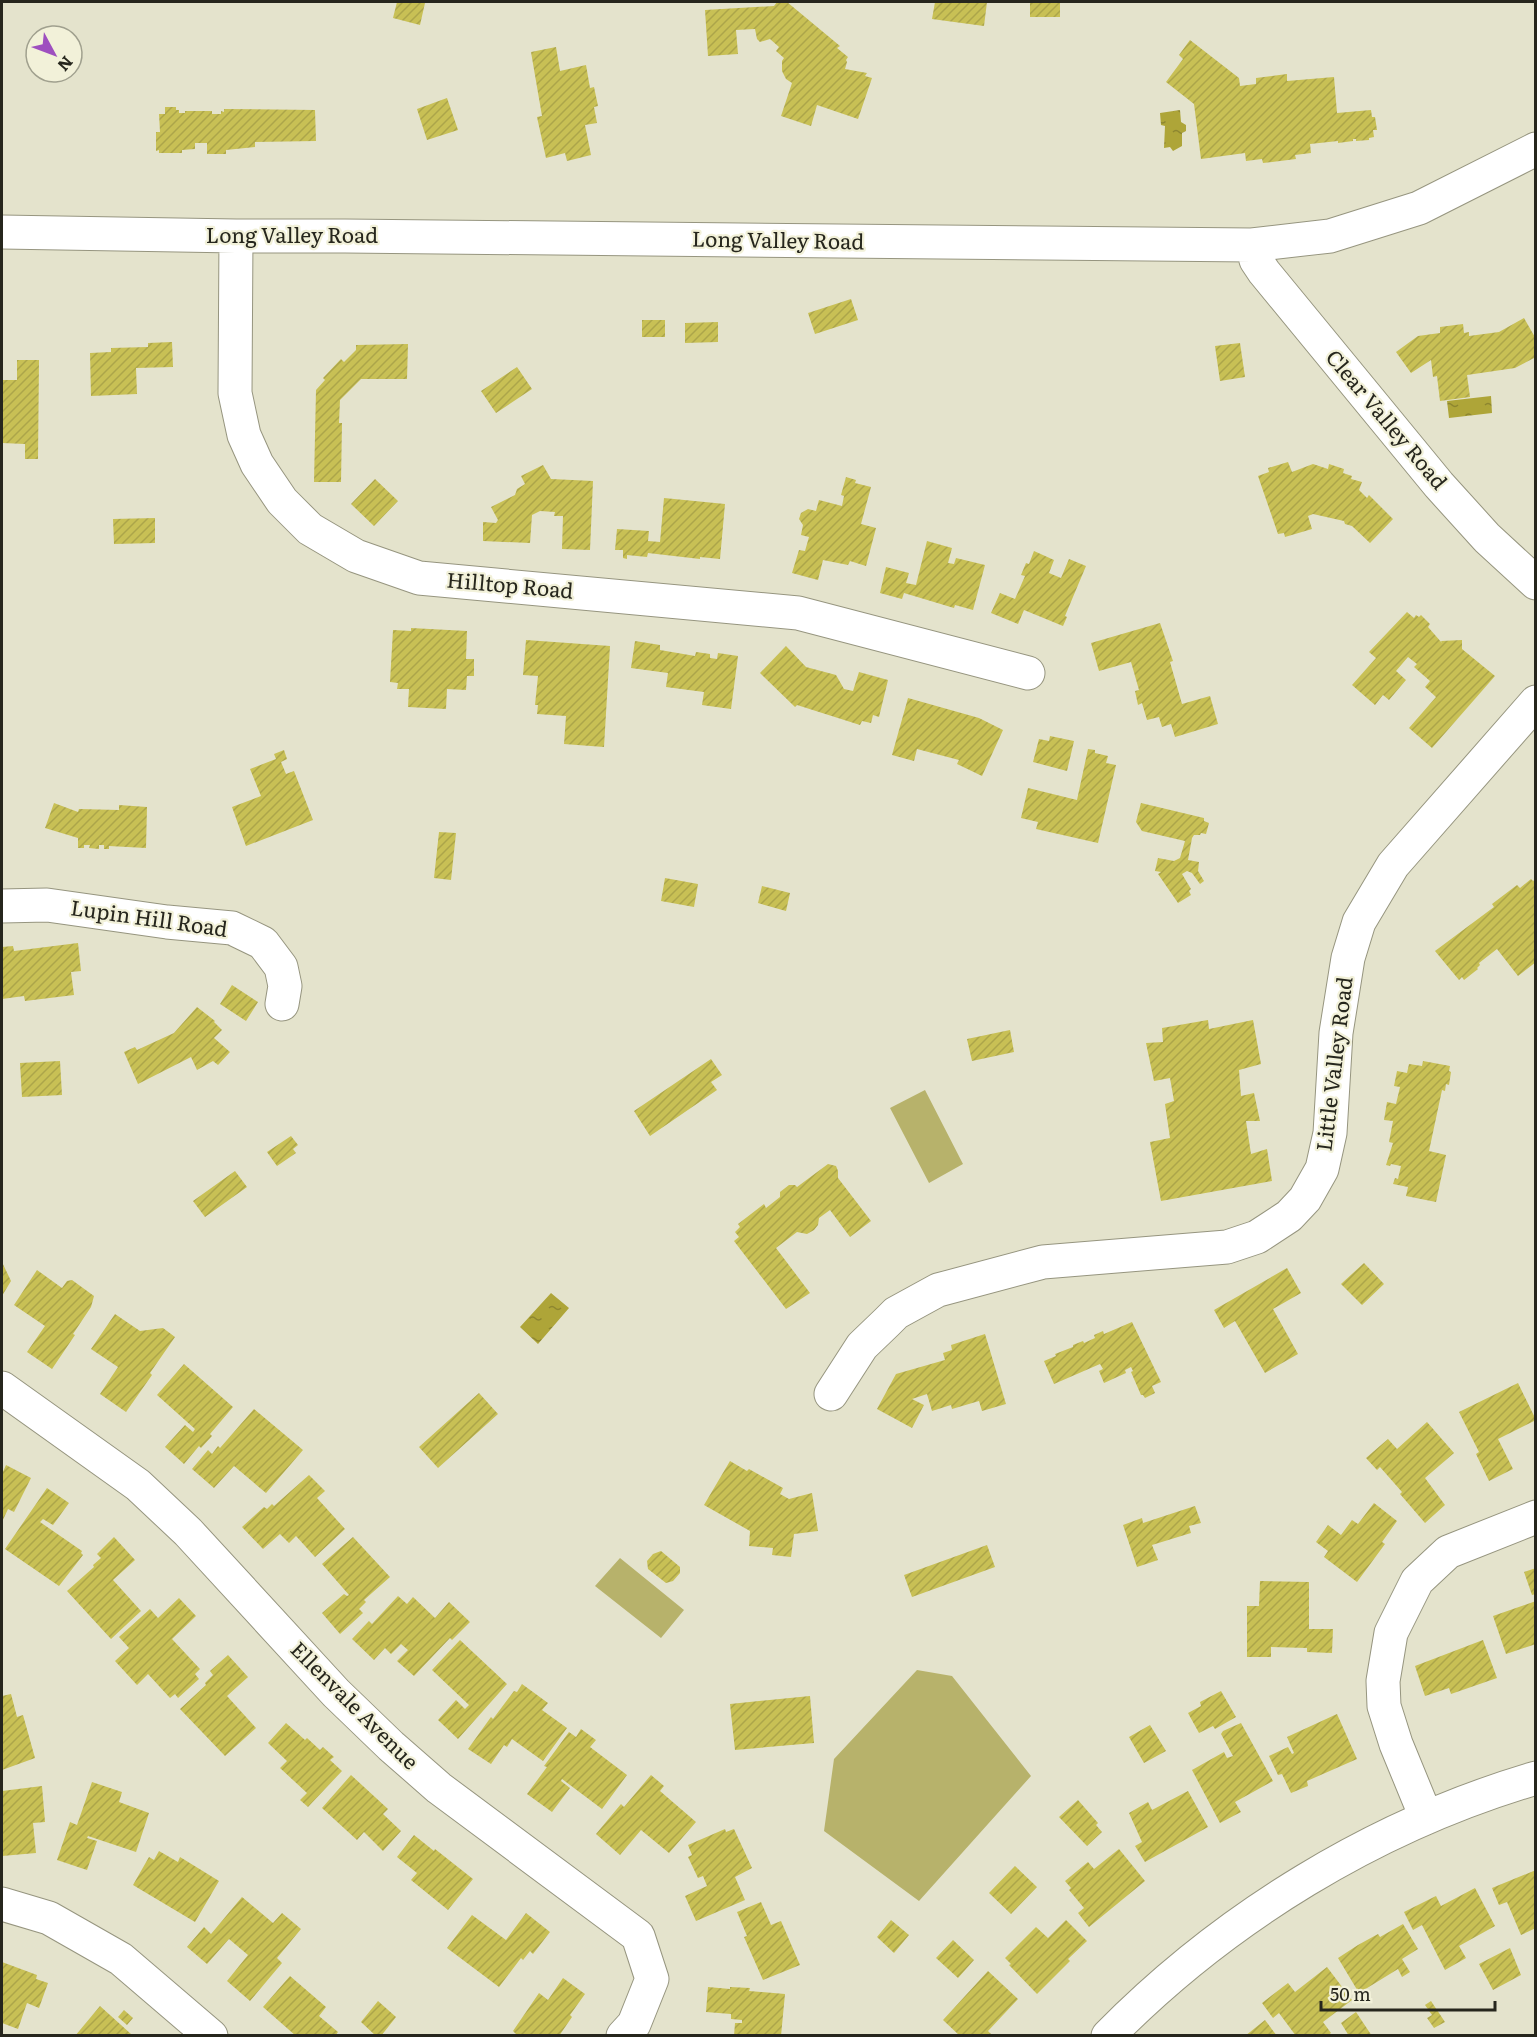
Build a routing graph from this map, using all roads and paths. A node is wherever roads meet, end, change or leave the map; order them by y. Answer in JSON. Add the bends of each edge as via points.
{"nodes":[{"id":1,"x":1536,"y":149,"type":"edge"},
{"id":2,"x":2,"y":231,"type":"edge"},
{"id":3,"x":236,"y":236,"type":"junction"},
{"id":4,"x":1252,"y":245,"type":"junction"},
{"id":5,"x":1536,"y":583,"type":"edge"},
{"id":6,"x":1028,"y":673,"type":"dead end"},
{"id":7,"x":1536,"y":702,"type":"edge"},
{"id":8,"x":2,"y":906,"type":"edge"},
{"id":9,"x":282,"y":1004,"type":"dead end"},
{"id":10,"x":2,"y":1388,"type":"edge"},
{"id":11,"x":831,"y":1394,"type":"dead end"},
{"id":12,"x":1536,"y":1517,"type":"edge"},
{"id":13,"x":1536,"y":1778,"type":"edge"},
{"id":14,"x":1426,"y":1817,"type":"junction"},
{"id":15,"x":2,"y":1905,"type":"edge"},
{"id":16,"x":211,"y":2036,"type":"edge"},
{"id":17,"x":623,"y":2036,"type":"edge"},
{"id":18,"x":1108,"y":2036,"type":"edge"}],
"edges":[{"from":1,"to":4,"type":"street","name":"Long Valley Road","via":[[1419,208],[1330,236]]},
{"from":2,"to":3,"type":"street","name":"Long Valley Road"},
{"from":3,"to":4,"type":"street","name":"Long Valley Road"},
{"from":3,"to":6,"type":"street","name":"Hilltop Road","via":[[235,393],[244,435],[257,464],[282,501],[310,529],[356,556],[419,578],[798,613]]},
{"from":4,"to":5,"type":"street","name":"Clear Valley Road","via":[[1264,272],[1439,485],[1487,538]]},
{"from":7,"to":11,"type":"street","name":"Little Valley Road","via":[[1393,866],[1359,922],[1348,958],[1336,1033],[1330,1133],[1322,1169],[1305,1199],[1289,1216],[1257,1237],[1227,1247],[1043,1262],[938,1290],[896,1313],[862,1346]]},
{"from":8,"to":9,"type":"street","name":"Lupin Hill Road","via":[[47,905],[232,928],[263,943],[280,967],[285,986]]},
{"from":10,"to":17,"type":"street","name":"Ellenvale Avenue","via":[[138,1485],[188,1532],[336,1693],[439,1788],[638,1936],[652,1979],[634,2024]]},
{"from":12,"to":14,"type":"street","via":[[1448,1552],[1417,1581],[1391,1633],[1383,1681],[1384,1706]]},
{"from":13,"to":14,"type":"street"},
{"from":14,"to":18,"type":"street","via":[[1375,1841],[1270,1903],[1209,1947],[1134,2009]]},
{"from":15,"to":16,"type":"street","via":[[49,1918],[121,1959]]}]}
